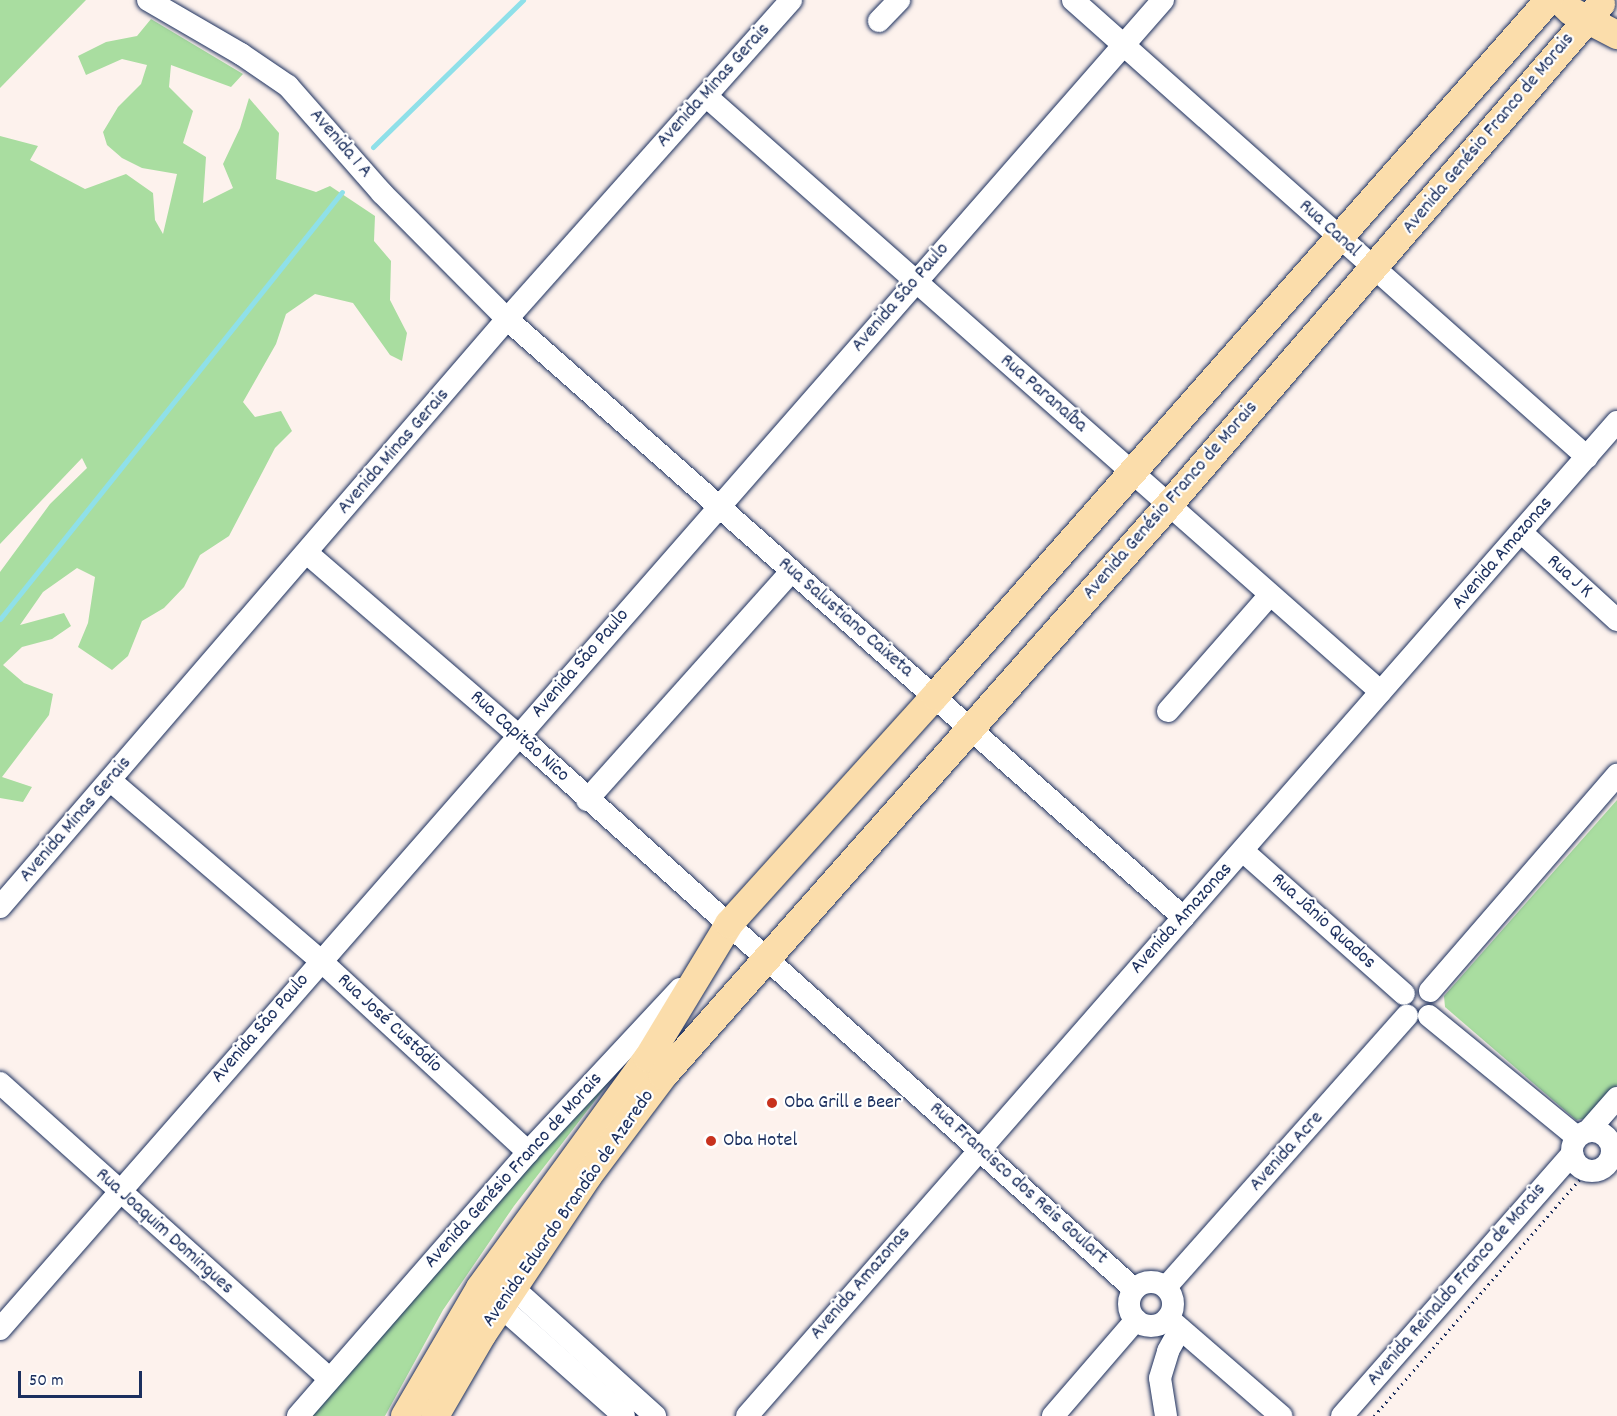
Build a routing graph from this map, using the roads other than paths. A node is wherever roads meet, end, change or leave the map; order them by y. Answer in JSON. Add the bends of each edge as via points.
{"nodes":[{"id":1,"x":148,"y":0,"type":"edge"},
{"id":2,"x":791,"y":0,"type":"edge"},
{"id":3,"x":899,"y":0,"type":"edge"},
{"id":4,"x":1073,"y":0,"type":"edge"},
{"id":5,"x":1163,"y":0,"type":"edge"},
{"id":6,"x":1549,"y":0,"type":"edge"},
{"id":7,"x":1559,"y":0,"type":"edge"},
{"id":8,"x":175,"y":7,"type":"edge"},
{"id":9,"x":1603,"y":14,"type":"edge"},
{"id":10,"x":879,"y":21,"type":"dead end"},
{"id":11,"x":1124,"y":45,"type":"junction"},
{"id":12,"x":706,"y":96,"type":"junction"},
{"id":13,"x":1337,"y":237,"type":"junction"},
{"id":14,"x":1373,"y":270,"type":"junction"},
{"id":15,"x":915,"y":281,"type":"junction"},
{"id":16,"x":507,"y":319,"type":"junction"},
{"id":17,"x":1617,"y":422,"type":"edge"},
{"id":18,"x":1587,"y":457,"type":"junction"},
{"id":19,"x":1130,"y":471,"type":"junction"},
{"id":20,"x":719,"y":507,"type":"junction"},
{"id":21,"x":1168,"y":507,"type":"junction"},
{"id":22,"x":1522,"y":533,"type":"junction"},
{"id":23,"x":307,"y":553,"type":"junction"},
{"id":24,"x":792,"y":571,"type":"junction"},
{"id":25,"x":1269,"y":596,"type":"junction"},
{"id":26,"x":1617,"y":620,"type":"edge"},
{"id":27,"x":1381,"y":692,"type":"junction"},
{"id":28,"x":935,"y":696,"type":"junction"},
{"id":29,"x":1168,"y":711,"type":"dead end"},
{"id":30,"x":970,"y":727,"type":"junction"},
{"id":31,"x":518,"y":735,"type":"junction"},
{"id":32,"x":1617,"y":775,"type":"edge"},
{"id":33,"x":111,"y":781,"type":"junction"},
{"id":34,"x":587,"y":800,"type":"junction"},
{"id":35,"x":1243,"y":850,"type":"junction"},
{"id":36,"x":0,"y":907,"type":"edge"},
{"id":37,"x":1183,"y":917,"type":"junction"},
{"id":38,"x":729,"y":924,"type":"junction"},
{"id":39,"x":767,"y":959,"type":"junction"},
{"id":40,"x":321,"y":961,"type":"junction"},
{"id":41,"x":697,"y":970,"type":"junction"},
{"id":42,"x":1413,"y":1009,"type":"junction"},
{"id":43,"x":0,"y":1083,"type":"edge"},
{"id":44,"x":1617,"y":1098,"type":"edge"},
{"id":45,"x":1579,"y":1141,"type":"junction"},
{"id":46,"x":979,"y":1149,"type":"junction"},
{"id":47,"x":528,"y":1152,"type":"junction"},
{"id":48,"x":1608,"y":1161,"type":"edge"},
{"id":49,"x":118,"y":1192,"type":"junction"},
{"id":50,"x":486,"y":1279,"type":"junction"},
{"id":51,"x":1166,"y":1287,"type":"junction"},
{"id":52,"x":1134,"y":1289,"type":"junction"},
{"id":53,"x":508,"y":1297,"type":"junction"},
{"id":54,"x":1136,"y":1320,"type":"junction"},
{"id":55,"x":1174,"y":1324,"type":"junction"},
{"id":56,"x":0,"y":1329,"type":"edge"},
{"id":57,"x":330,"y":1380,"type":"junction"},
{"id":58,"x":298,"y":1416,"type":"edge"},
{"id":59,"x":405,"y":1416,"type":"edge"},
{"id":60,"x":435,"y":1416,"type":"edge"},
{"id":61,"x":624,"y":1416,"type":"edge"},
{"id":62,"x":654,"y":1416,"type":"edge"},
{"id":63,"x":747,"y":1416,"type":"edge"},
{"id":64,"x":1053,"y":1416,"type":"edge"},
{"id":65,"x":1166,"y":1416,"type":"edge"},
{"id":66,"x":1281,"y":1416,"type":"edge"},
{"id":67,"x":1342,"y":1416,"type":"edge"}],
"edges":[{"from":1,"to":8,"type":"street","name":"Avenida 1 A"},
{"from":2,"to":12,"type":"street","name":"Avenida Minas Gerais"},
{"from":3,"to":10,"type":"street"},
{"from":4,"to":11,"type":"street","name":"Rua Canal"},
{"from":5,"to":11,"type":"street","name":"Avenida São Paulo"},
{"from":6,"to":13,"type":"main road","name":"Avenida Genésio Franco de Morais"},
{"from":7,"to":9,"type":"main road"},
{"from":8,"to":16,"type":"street","name":"Avenida 1 A","via":[[288,86],[382,193]]},
{"from":9,"to":14,"type":"main road","name":"Avenida Genésio Franco de Morais"},
{"from":11,"to":13,"type":"street","name":"Rua Canal"},
{"from":11,"to":15,"type":"street","name":"Avenida São Paulo"},
{"from":12,"to":15,"type":"street","name":"Rua Paranaíba"},
{"from":12,"to":16,"type":"street","name":"Avenida Minas Gerais"},
{"from":13,"to":14,"type":"street","name":"Rua Canal"},
{"from":13,"to":19,"type":"main road","name":"Avenida Genésio Franco de Morais"},
{"from":14,"to":18,"type":"street","name":"Rua Canal"},
{"from":14,"to":21,"type":"main road","name":"Avenida Genésio Franco de Morais"},
{"from":15,"to":19,"type":"street","name":"Rua Paranaíba"},
{"from":15,"to":20,"type":"street","name":"Avenida São Paulo"},
{"from":16,"to":20,"type":"street","name":"Rua Salustiano Caixeta"},
{"from":16,"to":23,"type":"street","name":"Avenida Minas Gerais"},
{"from":17,"to":18,"type":"street","name":"Avenida Amazonas"},
{"from":18,"to":22,"type":"street","name":"Avenida Amazonas"},
{"from":19,"to":21,"type":"street","name":"Rua Paranaíba"},
{"from":19,"to":28,"type":"main road","name":"Avenida Genésio Franco de Morais"},
{"from":20,"to":24,"type":"street","name":"Rua Salustiano Caixeta"},
{"from":20,"to":31,"type":"street","name":"Avenida São Paulo"},
{"from":21,"to":25,"type":"street","name":"Rua Paranaíba"},
{"from":21,"to":30,"type":"main road","name":"Avenida Genésio Franco de Morais"},
{"from":22,"to":26,"type":"street","name":"Rua J K"},
{"from":22,"to":27,"type":"street","name":"Avenida Amazonas"},
{"from":23,"to":31,"type":"street","name":"Rua Capitão Nico"},
{"from":23,"to":33,"type":"street","name":"Avenida Minas Gerais"},
{"from":24,"to":28,"type":"street","name":"Rua Salustiano Caixeta"},
{"from":24,"to":34,"type":"street"},
{"from":25,"to":27,"type":"street","name":"Rua Paranaíba"},
{"from":25,"to":29,"type":"street"},
{"from":27,"to":35,"type":"street","name":"Avenida Amazonas"},
{"from":28,"to":30,"type":"street","name":"Rua Salustiano Caixeta"},
{"from":28,"to":38,"type":"main road","name":"Avenida Genésio Franco de Morais"},
{"from":30,"to":37,"type":"street","name":"Rua Salustiano Caixeta"},
{"from":30,"to":39,"type":"main road","name":"Avenida Genésio Franco de Morais"},
{"from":31,"to":34,"type":"street","name":"Rua Capitão Nico"},
{"from":31,"to":40,"type":"street","name":"Avenida São Paulo"},
{"from":32,"to":42,"type":"street","via":[[1430,991],[1435,1006]]},
{"from":33,"to":36,"type":"street","name":"Avenida Minas Gerais"},
{"from":33,"to":40,"type":"street","name":"Rua José Custódio"},
{"from":34,"to":38,"type":"street","name":"Rua Capitão Nico"},
{"from":35,"to":37,"type":"street","name":"Avenida Amazonas"},
{"from":35,"to":42,"type":"street","name":"Rua Jânio Quados"},
{"from":37,"to":46,"type":"street","name":"Avenida Amazonas"},
{"from":38,"to":39,"type":"street"},
{"from":38,"to":41,"type":"main road","name":"Avenida Genésio Franco de Morais"},
{"from":39,"to":46,"type":"street","name":"Rua Francisco dos Reis Goulart"},
{"from":39,"to":53,"type":"main road","name":"Avenida Eduardo Brandão de Azeredo","via":[[663,1076],[616,1137]]},
{"from":40,"to":47,"type":"street","name":"Rua José Custódio"},
{"from":40,"to":49,"type":"street","name":"Avenida São Paulo"},
{"from":41,"to":47,"type":"street","name":"Avenida Genésio Franco de Morais"},
{"from":41,"to":50,"type":"main road","name":"Avenida Eduardo Brandão de Azeredo","via":[[648,1058]]},
{"from":42,"to":45,"type":"street","name":"Rua Jânio Quados"},
{"from":42,"to":51,"type":"street","name":"Avenida Acre"},
{"from":43,"to":49,"type":"street","name":"Rua Joaquim Domingues"},
{"from":44,"to":45,"type":"street","name":"Avenida Reinaldo Franco de Morais"},
{"from":45,"to":48,"type":"street","via":[[1604,1136]]},
{"from":45,"to":48,"type":"street","via":[[1578,1165]]},
{"from":45,"to":67,"type":"street","name":"Avenida Reinaldo Franco de Morais"},
{"from":46,"to":52,"type":"street","name":"Rua Francisco dos Reis Goulart"},
{"from":46,"to":63,"type":"street","name":"Avenida Amazonas"},
{"from":47,"to":57,"type":"street","name":"Avenida Genésio Franco de Morais"},
{"from":49,"to":56,"type":"street","name":"Avenida São Paulo"},
{"from":49,"to":57,"type":"street","name":"Rua Joaquim Domingues"},
{"from":50,"to":53,"type":"street"},
{"from":50,"to":59,"type":"main road","name":"Avenida Eduardo Brandão de Azeredo"},
{"from":51,"to":52,"type":"street","via":[[1146,1282]]},
{"from":51,"to":55,"type":"street","via":[[1173,1299]]},
{"from":52,"to":54,"type":"street","via":[[1129,1305]]},
{"from":53,"to":60,"type":"main road","name":"Avenida Eduardo Brandão de Azeredo"},
{"from":53,"to":61,"type":"street"},
{"from":53,"to":62,"type":"street"},
{"from":54,"to":55,"type":"street","via":[[1152,1326]]},
{"from":54,"to":64,"type":"street"},
{"from":55,"to":65,"type":"street","via":[[1161,1378]]},
{"from":55,"to":66,"type":"street"},
{"from":57,"to":58,"type":"street","name":"Avenida Genésio Franco de Morais"}]}
